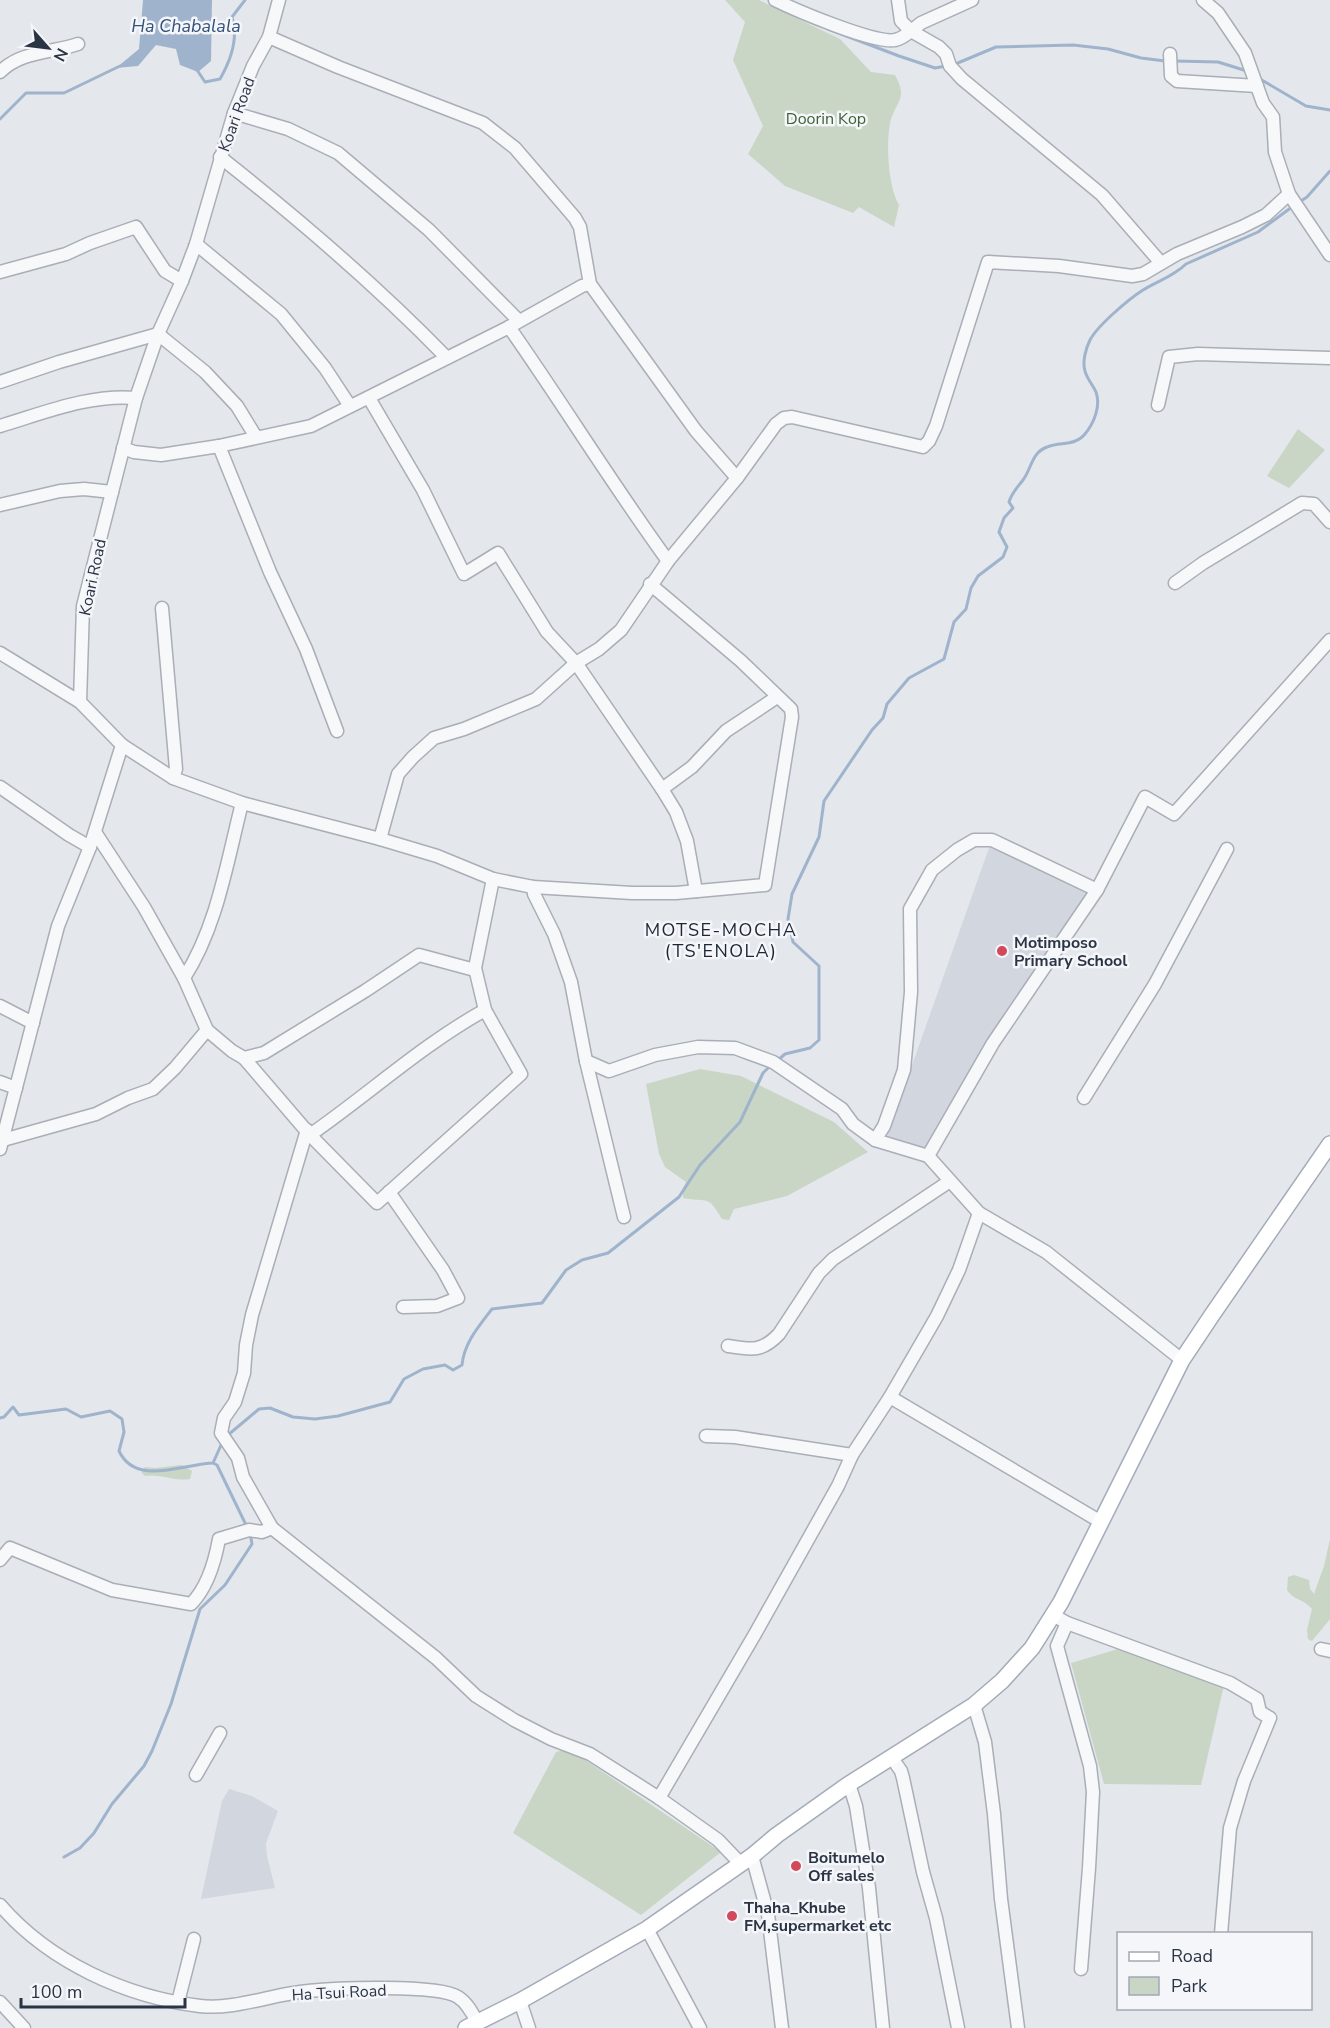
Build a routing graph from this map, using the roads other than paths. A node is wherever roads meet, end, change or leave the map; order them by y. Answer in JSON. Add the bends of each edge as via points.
{"nodes":[{"id":1,"x":279,"y":0,"type":"edge"},
{"id":2,"x":775,"y":0,"type":"edge"},
{"id":3,"x":898,"y":0,"type":"edge"},
{"id":4,"x":972,"y":0,"type":"edge"},
{"id":5,"x":1203,"y":0,"type":"edge"},
{"id":6,"x":911,"y":31,"type":"junction"},
{"id":7,"x":269,"y":37,"type":"junction"},
{"id":8,"x":78,"y":44,"type":"dead end"},
{"id":9,"x":1170,"y":54,"type":"dead end"},
{"id":10,"x":2,"y":65,"type":"edge"},
{"id":11,"x":1257,"y":86,"type":"junction"},
{"id":12,"x":234,"y":113,"type":"junction"},
{"id":13,"x":220,"y":157,"type":"junction"},
{"id":14,"x":1291,"y":197,"type":"junction"},
{"id":15,"x":196,"y":244,"type":"junction"},
{"id":16,"x":1330,"y":255,"type":"edge"},
{"id":17,"x":1161,"y":263,"type":"junction"},
{"id":18,"x":0,"y":272,"type":"edge"},
{"id":19,"x":182,"y":281,"type":"junction"},
{"id":20,"x":590,"y":284,"type":"junction"},
{"id":21,"x":513,"y":324,"type":"junction"},
{"id":22,"x":158,"y":334,"type":"junction"},
{"id":23,"x":446,"y":357,"type":"junction"},
{"id":24,"x":1330,"y":358,"type":"edge"},
{"id":25,"x":0,"y":382,"type":"edge"},
{"id":26,"x":136,"y":398,"type":"junction"},
{"id":27,"x":369,"y":398,"type":"junction"},
{"id":28,"x":1158,"y":405,"type":"dead end"},
{"id":29,"x":350,"y":406,"type":"junction"},
{"id":30,"x":0,"y":426,"type":"edge"},
{"id":31,"x":256,"y":437,"type":"junction"},
{"id":32,"x":219,"y":446,"type":"junction"},
{"id":33,"x":123,"y":448,"type":"junction"},
{"id":34,"x":737,"y":478,"type":"junction"},
{"id":35,"x":112,"y":492,"type":"junction"},
{"id":36,"x":0,"y":505,"type":"edge"},
{"id":37,"x":1330,"y":522,"type":"edge"},
{"id":38,"x":668,"y":561,"type":"junction"},
{"id":39,"x":1175,"y":583,"type":"dead end"},
{"id":40,"x":650,"y":584,"type":"junction"},
{"id":41,"x":162,"y":608,"type":"dead end"},
{"id":42,"x":1330,"y":640,"type":"edge"},
{"id":43,"x":0,"y":653,"type":"edge"},
{"id":44,"x":576,"y":663,"type":"junction"},
{"id":45,"x":777,"y":697,"type":"junction"},
{"id":46,"x":80,"y":702,"type":"junction"},
{"id":47,"x":337,"y":731,"type":"dead end"},
{"id":48,"x":122,"y":745,"type":"junction"},
{"id":49,"x":173,"y":778,"type":"junction"},
{"id":50,"x":0,"y":787,"type":"edge"},
{"id":51,"x":662,"y":789,"type":"junction"},
{"id":52,"x":242,"y":803,"type":"junction"},
{"id":53,"x":94,"y":832,"type":"junction"},
{"id":54,"x":380,"y":838,"type":"junction"},
{"id":55,"x":90,"y":847,"type":"junction"},
{"id":56,"x":1227,"y":849,"type":"dead end"},
{"id":57,"x":493,"y":879,"type":"junction"},
{"id":58,"x":533,"y":887,"type":"junction"},
{"id":59,"x":1097,"y":890,"type":"junction"},
{"id":60,"x":696,"y":891,"type":"junction"},
{"id":61,"x":476,"y":968,"type":"junction"},
{"id":62,"x":184,"y":978,"type":"junction"},
{"id":63,"x":0,"y":1006,"type":"edge"},
{"id":64,"x":486,"y":1010,"type":"junction"},
{"id":65,"x":33,"y":1023,"type":"junction"},
{"id":66,"x":207,"y":1030,"type":"junction"},
{"id":67,"x":244,"y":1058,"type":"junction"},
{"id":68,"x":586,"y":1061,"type":"junction"},
{"id":69,"x":0,"y":1082,"type":"edge"},
{"id":70,"x":16,"y":1088,"type":"junction"},
{"id":71,"x":1084,"y":1098,"type":"dead end"},
{"id":72,"x":308,"y":1132,"type":"junction"},
{"id":73,"x":875,"y":1140,"type":"junction"},
{"id":74,"x":1,"y":1144,"type":"edge"},
{"id":75,"x":1328,"y":1149,"type":"edge"},
{"id":76,"x":928,"y":1156,"type":"junction"},
{"id":77,"x":950,"y":1180,"type":"junction"},
{"id":78,"x":389,"y":1192,"type":"junction"},
{"id":79,"x":979,"y":1213,"type":"junction"},
{"id":80,"x":624,"y":1217,"type":"dead end"},
{"id":81,"x":403,"y":1307,"type":"dead end"},
{"id":82,"x":728,"y":1346,"type":"dead end"},
{"id":83,"x":1182,"y":1360,"type":"junction"},
{"id":84,"x":890,"y":1397,"type":"junction"},
{"id":85,"x":706,"y":1436,"type":"dead end"},
{"id":86,"x":852,"y":1455,"type":"junction"},
{"id":87,"x":1101,"y":1522,"type":"junction"},
{"id":88,"x":272,"y":1528,"type":"junction"},
{"id":89,"x":0,"y":1560,"type":"edge"},
{"id":90,"x":1053,"y":1615,"type":"junction"},
{"id":91,"x":1067,"y":1623,"type":"junction"},
{"id":92,"x":974,"y":1705,"type":"junction"},
{"id":93,"x":220,"y":1733,"type":"dead end"},
{"id":94,"x":892,"y":1758,"type":"junction"},
{"id":95,"x":196,"y":1775,"type":"dead end"},
{"id":96,"x":849,"y":1784,"type":"junction"},
{"id":97,"x":659,"y":1798,"type":"junction"},
{"id":98,"x":746,"y":1859,"type":"junction"},
{"id":99,"x":0,"y":1905,"type":"edge"},
{"id":100,"x":647,"y":1929,"type":"junction"},
{"id":101,"x":1221,"y":1932,"type":"edge"},
{"id":102,"x":194,"y":1939,"type":"dead end"},
{"id":103,"x":1081,"y":1969,"type":"dead end"},
{"id":104,"x":520,"y":2001,"type":"junction"},
{"id":105,"x":0,"y":2002,"type":"edge"},
{"id":106,"x":178,"y":2002,"type":"junction"},
{"id":107,"x":472,"y":2025,"type":"edge"},
{"id":108,"x":24,"y":2028,"type":"edge"},
{"id":109,"x":529,"y":2028,"type":"edge"},
{"id":110,"x":700,"y":2028,"type":"edge"},
{"id":111,"x":782,"y":2028,"type":"edge"},
{"id":112,"x":883,"y":2028,"type":"edge"},
{"id":113,"x":958,"y":2028,"type":"edge"},
{"id":114,"x":1018,"y":2028,"type":"edge"}],
"edges":[{"from":1,"to":7,"type":"street","name":"Koari Road"},
{"from":2,"to":6,"type":"street","via":[[874,37],[894,41]]},
{"from":3,"to":6,"type":"street","via":[[901,21]]},
{"from":4,"to":6,"type":"street","via":[[921,22]]},
{"from":5,"to":11,"type":"street","via":[[1218,13],[1245,53]]},
{"from":6,"to":17,"type":"street","via":[[939,47],[962,79],[1102,195]]},
{"from":7,"to":12,"type":"street","name":"Koari Road"},
{"from":7,"to":20,"type":"street","via":[[483,123],[515,148],[575,218]]},
{"from":8,"to":10,"type":"street"},
{"from":9,"to":11,"type":"street","via":[[1171,76],[1177,81]]},
{"from":11,"to":14,"type":"street","via":[[1273,117],[1275,152]]},
{"from":12,"to":13,"type":"street","name":"Koari Road"},
{"from":12,"to":21,"type":"street","via":[[288,129],[338,153],[429,230]]},
{"from":13,"to":15,"type":"street","name":"Koari Road"},
{"from":13,"to":23,"type":"street","via":[[351,264]]},
{"from":14,"to":16,"type":"street"},
{"from":14,"to":17,"type":"street","via":[[1266,215]]},
{"from":15,"to":19,"type":"street","name":"Koari Road"},
{"from":15,"to":29,"type":"street","via":[[281,314]]},
{"from":17,"to":34,"type":"street","via":[[1131,276],[988,262],[936,426],[923,447],[784,418]]},
{"from":18,"to":19,"type":"street","via":[[66,254],[136,227],[165,271]]},
{"from":19,"to":22,"type":"street","name":"Koari Road"},
{"from":20,"to":21,"type":"street"},
{"from":20,"to":34,"type":"street","via":[[696,431]]},
{"from":21,"to":23,"type":"street"},
{"from":21,"to":38,"type":"street","via":[[624,501]]},
{"from":22,"to":25,"type":"street"},
{"from":22,"to":26,"type":"street","name":"Koari Road"},
{"from":22,"to":31,"type":"street","via":[[206,372],[237,406]]},
{"from":23,"to":27,"type":"street"},
{"from":24,"to":28,"type":"street","via":[[1198,354],[1169,357]]},
{"from":26,"to":30,"type":"street","via":[[116,396],[87,401]]},
{"from":26,"to":33,"type":"street","name":"Koari Road"},
{"from":27,"to":29,"type":"street"},
{"from":27,"to":44,"type":"street","via":[[423,490],[464,574],[498,553],[547,632]]},
{"from":29,"to":31,"type":"street","via":[[311,426]]},
{"from":31,"to":32,"type":"street"},
{"from":32,"to":33,"type":"street","via":[[160,455]]},
{"from":32,"to":47,"type":"street"},
{"from":33,"to":35,"type":"street","name":"Koari Road"},
{"from":34,"to":38,"type":"street"},
{"from":35,"to":36,"type":"street","via":[[60,491]]},
{"from":35,"to":46,"type":"street","name":"Koari Road","via":[[83,606]]},
{"from":37,"to":39,"type":"street","via":[[1314,504],[1302,503]]},
{"from":38,"to":40,"type":"street"},
{"from":40,"to":44,"type":"street","via":[[621,630]]},
{"from":40,"to":45,"type":"street"},
{"from":41,"to":49,"type":"street","via":[[176,769]]},
{"from":42,"to":59,"type":"street","via":[[1174,814],[1145,797]]},
{"from":43,"to":46,"type":"street"},
{"from":44,"to":51,"type":"street"},
{"from":44,"to":54,"type":"street","via":[[536,699],[434,738],[398,774]]},
{"from":45,"to":51,"type":"street","via":[[726,731],[692,767]]},
{"from":45,"to":60,"type":"street","via":[[791,710],[792,717],[765,885]]},
{"from":46,"to":48,"type":"street"},
{"from":48,"to":49,"type":"street"},
{"from":48,"to":53,"type":"street"},
{"from":49,"to":52,"type":"street"},
{"from":50,"to":55,"type":"street"},
{"from":51,"to":60,"type":"street","via":[[687,841]]},
{"from":52,"to":54,"type":"street"},
{"from":52,"to":62,"type":"street","via":[[215,907],[196,959]]},
{"from":53,"to":55,"type":"street"},
{"from":53,"to":62,"type":"street","via":[[144,907]]},
{"from":54,"to":57,"type":"street"},
{"from":55,"to":65,"type":"street","via":[[57,926]]},
{"from":56,"to":71,"type":"street","via":[[1155,984]]},
{"from":57,"to":58,"type":"street"},
{"from":57,"to":61,"type":"street"},
{"from":58,"to":60,"type":"street","via":[[632,893]]},
{"from":58,"to":68,"type":"street","via":[[565,962]]},
{"from":59,"to":73,"type":"street","via":[[992,840],[974,840],[933,870],[910,909],[911,992],[904,1070]]},
{"from":59,"to":76,"type":"street","via":[[993,1043]]},
{"from":61,"to":64,"type":"street"},
{"from":61,"to":67,"type":"street","via":[[419,954],[264,1053]]},
{"from":62,"to":66,"type":"street"},
{"from":63,"to":65,"type":"street"},
{"from":64,"to":72,"type":"street","via":[[454,1027],[344,1111]]},
{"from":64,"to":78,"type":"street","via":[[521,1074]]},
{"from":65,"to":70,"type":"street"},
{"from":66,"to":67,"type":"street"},
{"from":66,"to":74,"type":"street","via":[[153,1089],[96,1114]]},
{"from":67,"to":72,"type":"street"},
{"from":68,"to":73,"type":"street","via":[[609,1071],[655,1055],[698,1047],[735,1048],[773,1062],[842,1109],[853,1124]]},
{"from":68,"to":80,"type":"street"},
{"from":69,"to":70,"type":"street"},
{"from":70,"to":74,"type":"street"},
{"from":72,"to":78,"type":"street","via":[[377,1203]]},
{"from":72,"to":88,"type":"street","via":[[252,1315],[244,1373],[221,1433],[238,1458],[243,1477]]},
{"from":73,"to":76,"type":"street"},
{"from":75,"to":83,"type":"main road"},
{"from":76,"to":77,"type":"street"},
{"from":77,"to":79,"type":"street"},
{"from":77,"to":82,"type":"street","via":[[833,1259],[772,1341],[762,1348]]},
{"from":78,"to":81,"type":"street","via":[[458,1298],[437,1306]]},
{"from":79,"to":83,"type":"street","via":[[1046,1252]]},
{"from":79,"to":84,"type":"street","via":[[959,1270],[937,1316]]},
{"from":83,"to":87,"type":"main road"},
{"from":84,"to":86,"type":"street"},
{"from":84,"to":87,"type":"street"},
{"from":85,"to":86,"type":"street"},
{"from":86,"to":97,"type":"street","via":[[755,1634]]},
{"from":87,"to":90,"type":"main road"},
{"from":88,"to":89,"type":"street","via":[[219,1539],[212,1565],[191,1604],[112,1590],[10,1548]]},
{"from":88,"to":97,"type":"street","via":[[436,1658],[476,1696],[551,1739],[590,1754]]},
{"from":90,"to":91,"type":"street"},
{"from":90,"to":92,"type":"main road","via":[[1022,1660]]},
{"from":91,"to":101,"type":"street","via":[[1230,1683],[1257,1699],[1260,1712],[1270,1718],[1230,1828]]},
{"from":91,"to":103,"type":"street","via":[[1057,1646],[1090,1766],[1093,1792]]},
{"from":92,"to":94,"type":"main road"},
{"from":92,"to":114,"type":"street","via":[[985,1742]]},
{"from":93,"to":95,"type":"street"},
{"from":94,"to":96,"type":"main road"},
{"from":94,"to":113,"type":"street","via":[[903,1778]]},
{"from":96,"to":98,"type":"main road"},
{"from":96,"to":112,"type":"street","via":[[869,1888]]},
{"from":97,"to":98,"type":"street"},
{"from":98,"to":100,"type":"main road"},
{"from":98,"to":111,"type":"street","via":[[768,1914]]},
{"from":99,"to":106,"type":"street","name":"Ha Tsui Road","via":[[34,1938],[79,1967],[128,1989]]},
{"from":100,"to":104,"type":"main road"},
{"from":100,"to":110,"type":"street"},
{"from":102,"to":106,"type":"street"},
{"from":104,"to":107,"type":"main road"},
{"from":104,"to":109,"type":"street"},
{"from":105,"to":108,"type":"street"},
{"from":106,"to":107,"type":"street","name":"Ha Tsui Road","via":[[227,2005],[308,1990],[417,1989],[457,1996],[468,2006]]}]}
